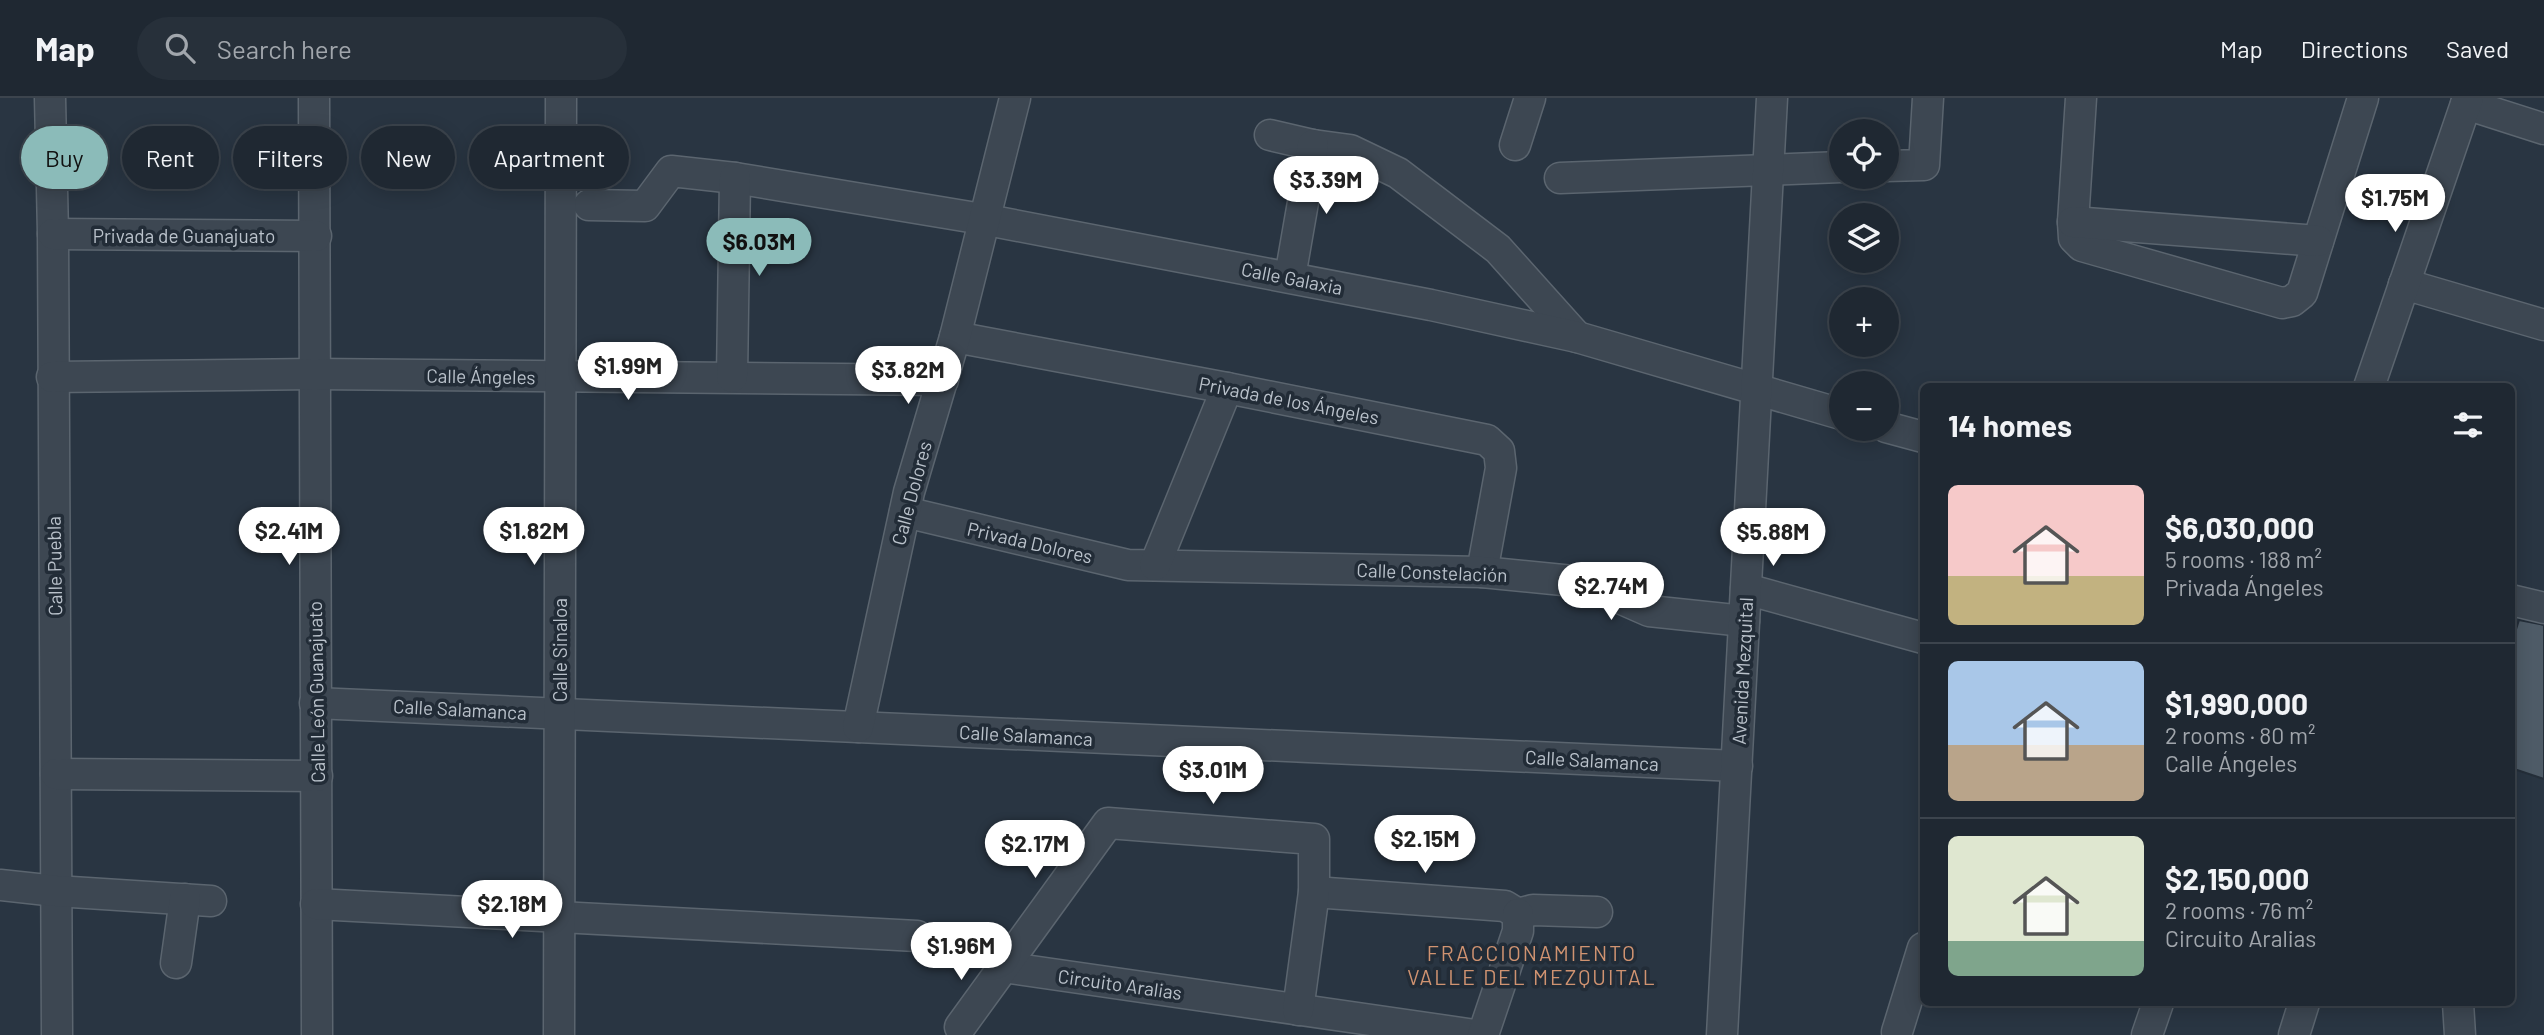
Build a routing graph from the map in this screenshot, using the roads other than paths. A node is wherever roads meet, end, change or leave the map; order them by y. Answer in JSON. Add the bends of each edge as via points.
{"nodes":[{"id":1,"x":50,"y":98,"type":"edge"},
{"id":2,"x":314,"y":98,"type":"edge"},
{"id":3,"x":561,"y":98,"type":"edge"},
{"id":4,"x":1015,"y":98,"type":"edge"},
{"id":5,"x":1530,"y":98,"type":"edge"},
{"id":6,"x":1772,"y":98,"type":"edge"},
{"id":7,"x":1928,"y":98,"type":"edge"},
{"id":8,"x":2081,"y":98,"type":"edge"},
{"id":9,"x":2363,"y":98,"type":"edge"},
{"id":10,"x":2467,"y":101,"type":"edge"},
{"id":11,"x":2544,"y":129,"type":"edge"},
{"id":12,"x":1270,"y":135,"type":"dead end"},
{"id":13,"x":1313,"y":145,"type":"junction"},
{"id":14,"x":1515,"y":145,"type":"dead end"},
{"id":15,"x":1899,"y":166,"type":"edge"},
{"id":16,"x":1829,"y":167,"type":"edge"},
{"id":17,"x":1768,"y":169,"type":"junction"},
{"id":18,"x":735,"y":178,"type":"junction"},
{"id":19,"x":1560,"y":178,"type":"dead end"},
{"id":20,"x":589,"y":205,"type":"dead end"},
{"id":21,"x":982,"y":219,"type":"junction"},
{"id":22,"x":2073,"y":222,"type":"junction"},
{"id":23,"x":53,"y":234,"type":"junction"},
{"id":24,"x":316,"y":236,"type":"junction"},
{"id":25,"x":2318,"y":241,"type":"junction"},
{"id":26,"x":1290,"y":278,"type":"junction"},
{"id":27,"x":2404,"y":284,"type":"junction"},
{"id":28,"x":2544,"y":325,"type":"edge"},
{"id":29,"x":955,"y":337,"type":"junction"},
{"id":30,"x":1577,"y":337,"type":"junction"},
{"id":31,"x":314,"y":374,"type":"junction"},
{"id":32,"x":52,"y":377,"type":"junction"},
{"id":33,"x":561,"y":377,"type":"junction"},
{"id":34,"x":732,"y":377,"type":"junction"},
{"id":35,"x":943,"y":380,"type":"junction"},
{"id":36,"x":2370,"y":383,"type":"edge"},
{"id":37,"x":1227,"y":387,"type":"junction"},
{"id":38,"x":1758,"y":390,"type":"junction"},
{"id":39,"x":1829,"y":411,"type":"edge"},
{"id":40,"x":1899,"y":431,"type":"edge"},
{"id":41,"x":1920,"y":436,"type":"edge"},
{"id":42,"x":905,"y":512,"type":"junction"},
{"id":43,"x":1155,"y":565,"type":"junction"},
{"id":44,"x":1482,"y":572,"type":"junction"},
{"id":45,"x":1746,"y":589,"type":"junction"},
{"id":46,"x":2515,"y":601,"type":"edge"},
{"id":47,"x":2544,"y":608,"type":"edge"},
{"id":48,"x":1744,"y":621,"type":"junction"},
{"id":49,"x":1920,"y":637,"type":"edge"},
{"id":50,"x":315,"y":703,"type":"junction"},
{"id":51,"x":559,"y":714,"type":"junction"},
{"id":52,"x":858,"y":727,"type":"junction"},
{"id":53,"x":1737,"y":766,"type":"junction"},
{"id":54,"x":56,"y":774,"type":"junction"},
{"id":55,"x":317,"y":776,"type":"junction"},
{"id":56,"x":0,"y":885,"type":"edge"},
{"id":57,"x":57,"y":891,"type":"junction"},
{"id":58,"x":1314,"y":892,"type":"junction"},
{"id":59,"x":316,"y":904,"type":"junction"},
{"id":60,"x":1597,"y":912,"type":"dead end"},
{"id":61,"x":1518,"y":914,"type":"junction"},
{"id":62,"x":559,"y":917,"type":"junction"},
{"id":63,"x":917,"y":936,"type":"dead end"},
{"id":64,"x":1920,"y":958,"type":"edge"},
{"id":65,"x":176,"y":963,"type":"dead end"},
{"id":66,"x":1003,"y":967,"type":"junction"},
{"id":67,"x":2157,"y":1006,"type":"edge"},
{"id":68,"x":2303,"y":1006,"type":"edge"},
{"id":69,"x":2458,"y":1006,"type":"edge"},
{"id":70,"x":1298,"y":1010,"type":"junction"},
{"id":71,"x":960,"y":1027,"type":"dead end"},
{"id":72,"x":1897,"y":1032,"type":"dead end"},
{"id":73,"x":57,"y":1035,"type":"edge"},
{"id":74,"x":317,"y":1035,"type":"edge"},
{"id":75,"x":559,"y":1035,"type":"edge"},
{"id":76,"x":1475,"y":1035,"type":"edge"},
{"id":77,"x":1483,"y":1035,"type":"edge"},
{"id":78,"x":1722,"y":1035,"type":"edge"},
{"id":79,"x":2147,"y":1035,"type":"edge"},
{"id":80,"x":2294,"y":1035,"type":"edge"},
{"id":81,"x":2460,"y":1035,"type":"edge"}],
"edges":[{"from":1,"to":23,"type":"street","name":"Calle Puebla"},
{"from":2,"to":24,"type":"street","name":"Calle León Guanajuato"},
{"from":3,"to":33,"type":"street","name":"Calle Sinaloa"},
{"from":4,"to":21,"type":"street","name":"Calle Dolores"},
{"from":5,"to":14,"type":"street"},
{"from":6,"to":17,"type":"street","name":"Avenida Mezquital"},
{"from":7,"to":15,"type":"street","via":[[1924,165]]},
{"from":8,"to":22,"type":"street"},
{"from":9,"to":25,"type":"street"},
{"from":10,"to":11,"type":"street"},
{"from":10,"to":27,"type":"street"},
{"from":12,"to":13,"type":"street"},
{"from":13,"to":26,"type":"street"},
{"from":13,"to":30,"type":"street","via":[[1350,150],[1398,173],[1498,249]]},
{"from":16,"to":17,"type":"street"},
{"from":17,"to":19,"type":"street"},
{"from":17,"to":38,"type":"street","name":"Avenida Mezquital"},
{"from":18,"to":20,"type":"street","name":"Calle Galaxia","via":[[671,171],[645,205]]},
{"from":18,"to":21,"type":"street","name":"Calle Galaxia"},
{"from":18,"to":34,"type":"street"},
{"from":21,"to":26,"type":"street","name":"Calle Galaxia"},
{"from":21,"to":29,"type":"street","name":"Calle Dolores"},
{"from":22,"to":25,"type":"street"},
{"from":22,"to":25,"type":"street","via":[[2074,238],[2082,246],[2282,303],[2292,302],[2302,293]]},
{"from":23,"to":24,"type":"street","name":"Privada de Guanajuato"},
{"from":23,"to":32,"type":"street","name":"Calle Puebla"},
{"from":24,"to":31,"type":"street","name":"Calle León Guanajuato"},
{"from":26,"to":30,"type":"street","name":"Calle Galaxia"},
{"from":27,"to":28,"type":"street"},
{"from":27,"to":36,"type":"street"},
{"from":29,"to":35,"type":"street","name":"Calle Dolores"},
{"from":29,"to":37,"type":"street","name":"Privada de los Ángeles"},
{"from":30,"to":38,"type":"street","name":"Calle Galaxia"},
{"from":31,"to":32,"type":"street","name":"Calle Ángeles"},
{"from":31,"to":33,"type":"street","name":"Calle Ángeles"},
{"from":31,"to":50,"type":"street","name":"Calle León Guanajuato"},
{"from":32,"to":54,"type":"street","name":"Calle Puebla"},
{"from":33,"to":34,"type":"street","name":"Calle Ángeles"},
{"from":33,"to":51,"type":"street","name":"Calle Sinaloa"},
{"from":34,"to":35,"type":"street","name":"Calle Ángeles"},
{"from":35,"to":42,"type":"street","name":"Calle Dolores"},
{"from":37,"to":43,"type":"street"},
{"from":37,"to":44,"type":"street","name":"Privada de los Ángeles","via":[[1487,440],[1499,451],[1501,468]]},
{"from":38,"to":39,"type":"street","name":"Calle Galaxia"},
{"from":38,"to":45,"type":"street","name":"Avenida Mezquital"},
{"from":40,"to":41,"type":"street"},
{"from":42,"to":43,"type":"street","name":"Privada Dolores","via":[[1128,565]]},
{"from":42,"to":52,"type":"street","name":"Calle Dolores"},
{"from":43,"to":44,"type":"street","name":"Calle Constelación"},
{"from":44,"to":48,"type":"street","name":"Calle Constelación","via":[[1583,582],[1649,611]]},
{"from":45,"to":48,"type":"street","name":"Avenida Mezquital"},
{"from":45,"to":49,"type":"street"},
{"from":46,"to":47,"type":"street"},
{"from":48,"to":53,"type":"street","name":"Avenida Mezquital"},
{"from":50,"to":51,"type":"street","name":"Calle Salamanca"},
{"from":50,"to":55,"type":"street","name":"Calle León Guanajuato"},
{"from":51,"to":52,"type":"street","name":"Calle Salamanca"},
{"from":51,"to":62,"type":"street","name":"Calle Sinaloa"},
{"from":52,"to":53,"type":"street","name":"Calle Salamanca"},
{"from":53,"to":78,"type":"street","name":"Avenida Mezquital"},
{"from":54,"to":55,"type":"street"},
{"from":54,"to":57,"type":"street","name":"Calle Puebla"},
{"from":55,"to":59,"type":"street","name":"Calle León Guanajuato"},
{"from":56,"to":57,"type":"street"},
{"from":57,"to":65,"type":"street","via":[[198,900]]},
{"from":57,"to":73,"type":"street","name":"Calle Puebla"},
{"from":58,"to":61,"type":"street","via":[[1505,906]]},
{"from":58,"to":66,"type":"street","via":[[1314,839],[1108,823]]},
{"from":58,"to":70,"type":"street"},
{"from":59,"to":62,"type":"street"},
{"from":59,"to":74,"type":"street","name":"Calle León Guanajuato"},
{"from":60,"to":61,"type":"street","via":[[1533,910]]},
{"from":61,"to":77,"type":"street","via":[[1518,931]]},
{"from":62,"to":63,"type":"street"},
{"from":62,"to":75,"type":"street","name":"Calle Sinaloa"},
{"from":64,"to":72,"type":"street"},
{"from":66,"to":70,"type":"street","name":"Circuito Aralias"},
{"from":66,"to":71,"type":"street"},
{"from":67,"to":79,"type":"street"},
{"from":68,"to":80,"type":"street"},
{"from":69,"to":81,"type":"street"},
{"from":70,"to":76,"type":"street","name":"Circuito Aralias"}]}
